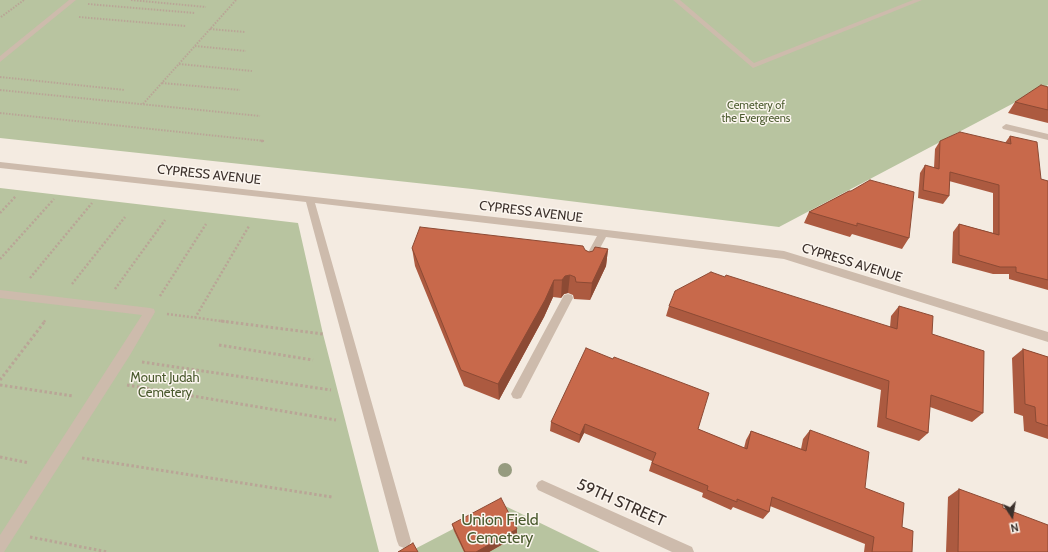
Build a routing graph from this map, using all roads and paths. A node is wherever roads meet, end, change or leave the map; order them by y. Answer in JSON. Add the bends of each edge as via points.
{"nodes":[{"id":1,"x":24,"y":0,"type":"edge"},
{"id":2,"x":73,"y":0,"type":"edge"},
{"id":3,"x":131,"y":0,"type":"edge"},
{"id":4,"x":236,"y":0,"type":"edge"},
{"id":5,"x":676,"y":0,"type":"edge"},
{"id":6,"x":919,"y":0,"type":"edge"},
{"id":7,"x":85,"y":4,"type":"dead end"},
{"id":8,"x":206,"y":7,"type":"dead end"},
{"id":9,"x":195,"y":13,"type":"dead end"},
{"id":10,"x":1,"y":17,"type":"edge"},
{"id":11,"x":78,"y":17,"type":"dead end"},
{"id":12,"x":186,"y":26,"type":"dead end"},
{"id":13,"x":210,"y":29,"type":"junction"},
{"id":14,"x":245,"y":32,"type":"dead end"},
{"id":15,"x":195,"y":46,"type":"junction"},
{"id":16,"x":246,"y":51,"type":"dead end"},
{"id":17,"x":0,"y":60,"type":"edge"},
{"id":18,"x":179,"y":64,"type":"junction"},
{"id":19,"x":252,"y":71,"type":"dead end"},
{"id":20,"x":0,"y":77,"type":"edge"},
{"id":21,"x":162,"y":83,"type":"junction"},
{"id":22,"x":0,"y":90,"type":"edge"},
{"id":23,"x":125,"y":90,"type":"dead end"},
{"id":24,"x":240,"y":90,"type":"dead end"},
{"id":25,"x":143,"y":104,"type":"junction"},
{"id":26,"x":0,"y":113,"type":"edge"},
{"id":27,"x":260,"y":116,"type":"dead end"},
{"id":28,"x":1006,"y":128,"type":"dead end"},
{"id":29,"x":1048,"y":138,"type":"edge"},
{"id":30,"x":265,"y":142,"type":"dead end"},
{"id":31,"x":0,"y":165,"type":"edge"},
{"id":32,"x":16,"y":196,"type":"dead end"},
{"id":33,"x":54,"y":198,"type":"dead end"},
{"id":34,"x":310,"y":200,"type":"junction"},
{"id":35,"x":92,"y":203,"type":"dead end"},
{"id":36,"x":0,"y":212,"type":"edge"},
{"id":37,"x":124,"y":217,"type":"dead end"},
{"id":38,"x":165,"y":220,"type":"dead end"},
{"id":39,"x":206,"y":224,"type":"dead end"},
{"id":40,"x":250,"y":226,"type":"dead end"},
{"id":41,"x":603,"y":233,"type":"junction"},
{"id":42,"x":0,"y":259,"type":"edge"},
{"id":43,"x":587,"y":264,"type":"edge"},
{"id":44,"x":0,"y":294,"type":"edge"},
{"id":45,"x":16,"y":296,"type":"junction"},
{"id":46,"x":568,"y":298,"type":"edge"},
{"id":47,"x":59,"y":301,"type":"junction"},
{"id":48,"x":103,"y":306,"type":"junction"},
{"id":49,"x":150,"y":312,"type":"junction"},
{"id":50,"x":195,"y":318,"type":"junction"},
{"id":51,"x":323,"y":334,"type":"dead end"},
{"id":52,"x":1048,"y":337,"type":"edge"},
{"id":53,"x":219,"y":345,"type":"dead end"},
{"id":54,"x":121,"y":359,"type":"junction"},
{"id":55,"x":313,"y":360,"type":"dead end"},
{"id":56,"x":0,"y":380,"type":"edge"},
{"id":57,"x":106,"y":382,"type":"junction"},
{"id":58,"x":0,"y":385,"type":"edge"},
{"id":59,"x":332,"y":390,"type":"dead end"},
{"id":60,"x":517,"y":394,"type":"dead end"},
{"id":61,"x":95,"y":400,"type":"junction"},
{"id":62,"x":336,"y":420,"type":"dead end"},
{"id":63,"x":59,"y":455,"type":"junction"},
{"id":64,"x":0,"y":457,"type":"edge"},
{"id":65,"x":51,"y":467,"type":"junction"},
{"id":66,"x":542,"y":486,"type":"dead end"},
{"id":67,"x":332,"y":497,"type":"dead end"},
{"id":68,"x":9,"y":533,"type":"junction"},
{"id":69,"x":404,"y":541,"type":"dead end"},
{"id":70,"x":0,"y":547,"type":"edge"},
{"id":71,"x":108,"y":552,"type":"edge"},
{"id":72,"x":687,"y":552,"type":"edge"}],
"edges":[{"from":1,"to":10,"type":"path"},
{"from":2,"to":17,"type":"street"},
{"from":3,"to":8,"type":"path"},
{"from":4,"to":13,"type":"path"},
{"from":5,"to":6,"type":"street","via":[[753,66]]},
{"from":7,"to":9,"type":"path"},
{"from":11,"to":12,"type":"path"},
{"from":13,"to":14,"type":"path"},
{"from":13,"to":15,"type":"path"},
{"from":15,"to":16,"type":"path"},
{"from":15,"to":18,"type":"path"},
{"from":18,"to":19,"type":"path"},
{"from":18,"to":21,"type":"path"},
{"from":20,"to":23,"type":"path"},
{"from":21,"to":24,"type":"path"},
{"from":21,"to":25,"type":"path"},
{"from":22,"to":25,"type":"path"},
{"from":25,"to":27,"type":"path"},
{"from":26,"to":30,"type":"path"},
{"from":28,"to":29,"type":"street"},
{"from":31,"to":34,"type":"street","name":"CYPRESS AVENUE"},
{"from":32,"to":36,"type":"path"},
{"from":33,"to":42,"type":"path"},
{"from":34,"to":41,"type":"street","name":"CYPRESS AVENUE"},
{"from":34,"to":69,"type":"street"},
{"from":35,"to":45,"type":"path"},
{"from":37,"to":47,"type":"path"},
{"from":38,"to":48,"type":"path"},
{"from":39,"to":49,"type":"path"},
{"from":40,"to":50,"type":"path"},
{"from":41,"to":43,"type":"street"},
{"from":41,"to":52,"type":"street","name":"CYPRESS AVENUE","via":[[784,255]]},
{"from":44,"to":45,"type":"street"},
{"from":45,"to":47,"type":"street"},
{"from":46,"to":60,"type":"street"},
{"from":47,"to":48,"type":"street"},
{"from":47,"to":56,"type":"path"},
{"from":48,"to":49,"type":"street"},
{"from":49,"to":50,"type":"path"},
{"from":49,"to":54,"type":"street"},
{"from":50,"to":51,"type":"path"},
{"from":53,"to":55,"type":"path"},
{"from":54,"to":57,"type":"street"},
{"from":54,"to":59,"type":"path"},
{"from":57,"to":61,"type":"street"},
{"from":57,"to":62,"type":"path"},
{"from":58,"to":61,"type":"path"},
{"from":61,"to":63,"type":"street"},
{"from":63,"to":65,"type":"street"},
{"from":63,"to":67,"type":"path"},
{"from":64,"to":65,"type":"path"},
{"from":65,"to":68,"type":"street"},
{"from":66,"to":72,"type":"street","name":"59TH STREET"},
{"from":68,"to":70,"type":"street"},
{"from":68,"to":71,"type":"path"}]}
